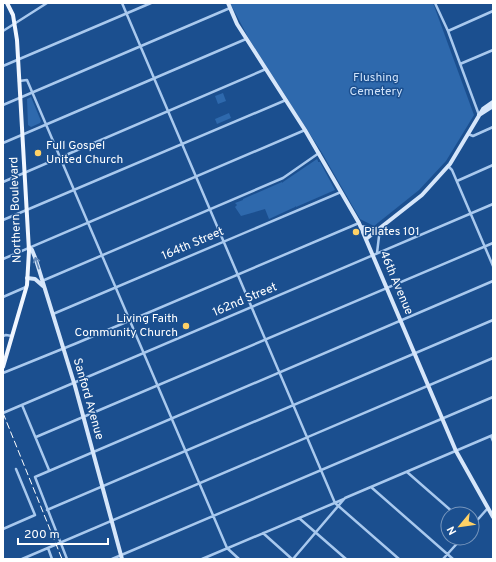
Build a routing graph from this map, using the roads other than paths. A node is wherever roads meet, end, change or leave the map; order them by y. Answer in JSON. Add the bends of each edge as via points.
{"nodes":[{"id":1,"x":7,"y":3,"type":"edge"},
{"id":2,"x":47,"y":3,"type":"edge"},
{"id":3,"x":122,"y":3,"type":"edge"},
{"id":4,"x":151,"y":3,"type":"edge"},
{"id":5,"x":228,"y":3,"type":"edge"},
{"id":6,"x":435,"y":3,"type":"edge"},
{"id":7,"x":230,"y":8,"type":"junction"},
{"id":8,"x":493,"y":11,"type":"edge"},
{"id":9,"x":127,"y":13,"type":"junction"},
{"id":10,"x":15,"y":23,"type":"junction"},
{"id":11,"x":3,"y":31,"type":"edge"},
{"id":12,"x":448,"y":31,"type":"junction"},
{"id":13,"x":246,"y":39,"type":"junction"},
{"id":14,"x":141,"y":46,"type":"junction"},
{"id":15,"x":493,"y":50,"type":"edge"},
{"id":16,"x":18,"y":59,"type":"junction"},
{"id":17,"x":460,"y":64,"type":"junction"},
{"id":18,"x":3,"y":66,"type":"edge"},
{"id":19,"x":266,"y":69,"type":"junction"},
{"id":20,"x":155,"y":78,"type":"junction"},
{"id":21,"x":20,"y":80,"type":"junction"},
{"id":22,"x":32,"y":92,"type":"junction"},
{"id":23,"x":20,"y":97,"type":"junction"},
{"id":24,"x":286,"y":100,"type":"junction"},
{"id":25,"x":493,"y":102,"type":"edge"},
{"id":26,"x":3,"y":104,"type":"edge"},
{"id":27,"x":493,"y":106,"type":"edge"},
{"id":28,"x":168,"y":111,"type":"junction"},
{"id":29,"x":479,"y":116,"type":"junction"},
{"id":30,"x":47,"y":124,"type":"junction"},
{"id":31,"x":493,"y":127,"type":"edge"},
{"id":32,"x":305,"y":130,"type":"junction"},
{"id":33,"x":468,"y":134,"type":"junction"},
{"id":34,"x":22,"y":135,"type":"junction"},
{"id":35,"x":3,"y":143,"type":"edge"},
{"id":36,"x":182,"y":144,"type":"junction"},
{"id":37,"x":319,"y":153,"type":"junction"},
{"id":38,"x":60,"y":157,"type":"junction"},
{"id":39,"x":448,"y":166,"type":"junction"},
{"id":40,"x":493,"y":166,"type":"edge"},
{"id":41,"x":25,"y":172,"type":"junction"},
{"id":42,"x":196,"y":176,"type":"junction"},
{"id":43,"x":457,"y":181,"type":"junction"},
{"id":44,"x":3,"y":182,"type":"edge"},
{"id":45,"x":74,"y":190,"type":"junction"},
{"id":46,"x":341,"y":192,"type":"junction"},
{"id":47,"x":493,"y":204,"type":"edge"},
{"id":48,"x":210,"y":209,"type":"junction"},
{"id":49,"x":27,"y":210,"type":"junction"},
{"id":50,"x":471,"y":214,"type":"junction"},
{"id":51,"x":3,"y":220,"type":"edge"},
{"id":52,"x":88,"y":222,"type":"junction"},
{"id":53,"x":360,"y":225,"type":"junction"},
{"id":54,"x":379,"y":229,"type":"junction"},
{"id":55,"x":366,"y":239,"type":"junction"},
{"id":56,"x":224,"y":242,"type":"junction"},
{"id":57,"x":493,"y":243,"type":"edge"},
{"id":58,"x":485,"y":246,"type":"junction"},
{"id":59,"x":29,"y":247,"type":"junction"},
{"id":60,"x":375,"y":254,"type":"junction"},
{"id":61,"x":102,"y":255,"type":"junction"},
{"id":62,"x":3,"y":259,"type":"edge"},
{"id":63,"x":493,"y":266,"type":"edge"},
{"id":64,"x":238,"y":274,"type":"junction"},
{"id":65,"x":27,"y":278,"type":"junction"},
{"id":66,"x":493,"y":281,"type":"edge"},
{"id":67,"x":41,"y":282,"type":"junction"},
{"id":68,"x":27,"y":286,"type":"junction"},
{"id":69,"x":116,"y":287,"type":"junction"},
{"id":70,"x":387,"y":288,"type":"junction"},
{"id":71,"x":3,"y":297,"type":"edge"},
{"id":72,"x":252,"y":307,"type":"junction"},
{"id":73,"x":52,"y":314,"type":"junction"},
{"id":74,"x":130,"y":320,"type":"junction"},
{"id":75,"x":493,"y":320,"type":"edge"},
{"id":76,"x":401,"y":321,"type":"junction"},
{"id":77,"x":3,"y":336,"type":"edge"},
{"id":78,"x":12,"y":336,"type":"junction"},
{"id":79,"x":266,"y":339,"type":"junction"},
{"id":80,"x":63,"y":349,"type":"junction"},
{"id":81,"x":144,"y":353,"type":"junction"},
{"id":82,"x":415,"y":353,"type":"junction"},
{"id":83,"x":493,"y":358,"type":"edge"},
{"id":84,"x":3,"y":367,"type":"edge"},
{"id":85,"x":280,"y":372,"type":"junction"},
{"id":86,"x":3,"y":373,"type":"edge"},
{"id":87,"x":74,"y":383,"type":"junction"},
{"id":88,"x":158,"y":385,"type":"junction"},
{"id":89,"x":429,"y":386,"type":"junction"},
{"id":90,"x":493,"y":396,"type":"edge"},
{"id":91,"x":22,"y":405,"type":"junction"},
{"id":92,"x":294,"y":405,"type":"junction"},
{"id":93,"x":3,"y":413,"type":"edge"},
{"id":94,"x":84,"y":417,"type":"junction"},
{"id":95,"x":172,"y":418,"type":"junction"},
{"id":96,"x":442,"y":418,"type":"junction"},
{"id":97,"x":492,"y":436,"type":"edge"},
{"id":98,"x":36,"y":437,"type":"junction"},
{"id":99,"x":308,"y":437,"type":"junction"},
{"id":100,"x":493,"y":441,"type":"edge"},
{"id":101,"x":186,"y":451,"type":"junction"},
{"id":102,"x":456,"y":451,"type":"junction"},
{"id":103,"x":93,"y":452,"type":"junction"},
{"id":104,"x":16,"y":469,"type":"dead end"},
{"id":105,"x":50,"y":470,"type":"junction"},
{"id":106,"x":321,"y":470,"type":"junction"},
{"id":107,"x":407,"y":472,"type":"junction"},
{"id":108,"x":200,"y":483,"type":"junction"},
{"id":109,"x":102,"y":486,"type":"junction"},
{"id":110,"x":371,"y":487,"type":"junction"},
{"id":111,"x":345,"y":498,"type":"junction"},
{"id":112,"x":335,"y":502,"type":"junction"},
{"id":113,"x":339,"y":506,"type":"junction"},
{"id":114,"x":446,"y":506,"type":"edge"},
{"id":115,"x":488,"y":508,"type":"junction"},
{"id":116,"x":47,"y":510,"type":"junction"},
{"id":117,"x":213,"y":516,"type":"junction"},
{"id":118,"x":480,"y":517,"type":"edge"},
{"id":119,"x":493,"y":517,"type":"edge"},
{"id":120,"x":299,"y":518,"type":"junction"},
{"id":121,"x":111,"y":521,"type":"junction"},
{"id":122,"x":3,"y":529,"type":"edge"},
{"id":123,"x":263,"y":533,"type":"junction"},
{"id":124,"x":316,"y":533,"type":"junction"},
{"id":125,"x":61,"y":543,"type":"junction"},
{"id":126,"x":454,"y":546,"type":"edge"},
{"id":127,"x":48,"y":548,"type":"junction"},
{"id":128,"x":227,"y":548,"type":"junction"},
{"id":129,"x":447,"y":554,"type":"junction"},
{"id":130,"x":121,"y":557,"type":"edge"},
{"id":131,"x":210,"y":558,"type":"edge"},
{"id":132,"x":22,"y":559,"type":"edge"},
{"id":133,"x":52,"y":559,"type":"edge"},
{"id":134,"x":67,"y":559,"type":"edge"},
{"id":135,"x":112,"y":559,"type":"edge"},
{"id":136,"x":202,"y":559,"type":"edge"},
{"id":137,"x":239,"y":559,"type":"edge"},
{"id":138,"x":292,"y":559,"type":"edge"},
{"id":139,"x":346,"y":559,"type":"edge"},
{"id":140,"x":399,"y":559,"type":"edge"},
{"id":141,"x":443,"y":559,"type":"edge"},
{"id":142,"x":453,"y":559,"type":"edge"}],
"edges":[{"from":1,"to":10,"type":"main road","name":"Northern Boulevard"},
{"from":2,"to":10,"type":"street"},
{"from":3,"to":9,"type":"street"},
{"from":4,"to":9,"type":"street"},
{"from":5,"to":7,"type":"street","name":"46th Avenue"},
{"from":6,"to":12,"type":"street"},
{"from":7,"to":13,"type":"street","name":"46th Avenue"},
{"from":7,"to":14,"type":"street"},
{"from":8,"to":12,"type":"street"},
{"from":9,"to":14,"type":"street"},
{"from":9,"to":16,"type":"street"},
{"from":10,"to":11,"type":"street"},
{"from":10,"to":16,"type":"main road","name":"Northern Boulevard"},
{"from":12,"to":17,"type":"street"},
{"from":13,"to":19,"type":"street","name":"46th Avenue"},
{"from":13,"to":20,"type":"street"},
{"from":14,"to":20,"type":"street"},
{"from":14,"to":22,"type":"street"},
{"from":15,"to":17,"type":"street"},
{"from":16,"to":18,"type":"street"},
{"from":16,"to":21,"type":"main road","name":"Northern Boulevard"},
{"from":17,"to":29,"type":"street"},
{"from":19,"to":24,"type":"street","name":"46th Avenue"},
{"from":19,"to":28,"type":"street"},
{"from":20,"to":28,"type":"street"},
{"from":20,"to":30,"type":"street"},
{"from":21,"to":22,"type":"street","via":[[27,80]]},
{"from":21,"to":23,"type":"main road","name":"Northern Boulevard"},
{"from":22,"to":23,"type":"street"},
{"from":22,"to":30,"type":"street"},
{"from":23,"to":26,"type":"street"},
{"from":23,"to":34,"type":"main road","name":"Northern Boulevard"},
{"from":24,"to":32,"type":"street","name":"46th Avenue"},
{"from":24,"to":36,"type":"street"},
{"from":25,"to":29,"type":"street","via":[[483,108]]},
{"from":27,"to":29,"type":"street"},
{"from":28,"to":36,"type":"street"},
{"from":28,"to":38,"type":"street"},
{"from":29,"to":33,"type":"street"},
{"from":30,"to":34,"type":"street"},
{"from":30,"to":38,"type":"street"},
{"from":31,"to":33,"type":"street","via":[[473,136]]},
{"from":32,"to":37,"type":"street","name":"46th Avenue"},
{"from":32,"to":42,"type":"street"},
{"from":33,"to":39,"type":"street"},
{"from":34,"to":35,"type":"street"},
{"from":34,"to":41,"type":"main road","name":"Northern Boulevard"},
{"from":36,"to":42,"type":"street"},
{"from":36,"to":45,"type":"street"},
{"from":37,"to":46,"type":"street","name":"46th Avenue"},
{"from":37,"to":48,"type":"street","via":[[283,178]]},
{"from":38,"to":41,"type":"street"},
{"from":38,"to":45,"type":"street"},
{"from":39,"to":43,"type":"street"},
{"from":39,"to":54,"type":"street","via":[[422,195]]},
{"from":40,"to":43,"type":"street"},
{"from":41,"to":44,"type":"street"},
{"from":41,"to":49,"type":"main road","name":"Northern Boulevard"},
{"from":42,"to":48,"type":"street"},
{"from":42,"to":52,"type":"street"},
{"from":43,"to":50,"type":"street"},
{"from":45,"to":49,"type":"street"},
{"from":45,"to":52,"type":"street"},
{"from":46,"to":53,"type":"street","name":"46th Avenue"},
{"from":46,"to":56,"type":"street","name":"164th Street"},
{"from":47,"to":50,"type":"street","name":"162nd Street"},
{"from":48,"to":56,"type":"street"},
{"from":48,"to":61,"type":"street"},
{"from":49,"to":51,"type":"street"},
{"from":49,"to":59,"type":"main road","name":"Northern Boulevard"},
{"from":50,"to":58,"type":"street"},
{"from":50,"to":60,"type":"street","name":"162nd Street"},
{"from":52,"to":59,"type":"street"},
{"from":52,"to":61,"type":"street"},
{"from":53,"to":54,"type":"street"},
{"from":53,"to":55,"type":"street","name":"46th Avenue"},
{"from":53,"to":64,"type":"street"},
{"from":54,"to":55,"type":"street"},
{"from":54,"to":60,"type":"street"},
{"from":55,"to":60,"type":"street","name":"46th Avenue"},
{"from":56,"to":64,"type":"street"},
{"from":56,"to":69,"type":"street","name":"164th Street"},
{"from":57,"to":58,"type":"street"},
{"from":58,"to":63,"type":"street"},
{"from":58,"to":70,"type":"street"},
{"from":59,"to":62,"type":"street"},
{"from":59,"to":65,"type":"main road","name":"Northern Boulevard"},
{"from":67,"to":59,"type":"street","name":"Sanford Avenue","one_way":true},
{"from":60,"to":70,"type":"street","name":"46th Avenue"},
{"from":60,"to":72,"type":"street","name":"162nd Street"},
{"from":61,"to":67,"type":"street"},
{"from":61,"to":69,"type":"street"},
{"from":64,"to":72,"type":"street"},
{"from":64,"to":74,"type":"street"},
{"from":65,"to":67,"type":"street"},
{"from":65,"to":68,"type":"main road","name":"Northern Boulevard"},
{"from":66,"to":76,"type":"street"},
{"from":67,"to":73,"type":"street","name":"Sanford Avenue"},
{"from":68,"to":71,"type":"street"},
{"from":68,"to":78,"type":"main road","name":"Northern Boulevard"},
{"from":69,"to":73,"type":"street","name":"164th Street"},
{"from":69,"to":74,"type":"street"},
{"from":70,"to":76,"type":"street","name":"46th Avenue"},
{"from":70,"to":79,"type":"street"},
{"from":72,"to":79,"type":"street"},
{"from":72,"to":81,"type":"street","name":"162nd Street"},
{"from":73,"to":80,"type":"street","name":"Sanford Avenue"},
{"from":74,"to":80,"type":"street"},
{"from":74,"to":81,"type":"street"},
{"from":75,"to":82,"type":"street"},
{"from":76,"to":82,"type":"street","name":"46th Avenue"},
{"from":76,"to":85,"type":"street"},
{"from":77,"to":78,"type":"street"},
{"from":78,"to":84,"type":"main road","name":"Northern Boulevard"},
{"from":79,"to":85,"type":"street"},
{"from":79,"to":88,"type":"street"},
{"from":80,"to":86,"type":"street"},
{"from":80,"to":87,"type":"street","name":"Sanford Avenue"},
{"from":81,"to":87,"type":"street","name":"162nd Street"},
{"from":81,"to":88,"type":"street"},
{"from":82,"to":89,"type":"street","name":"46th Avenue"},
{"from":82,"to":92,"type":"street"},
{"from":83,"to":89,"type":"street"},
{"from":85,"to":92,"type":"street"},
{"from":85,"to":95,"type":"street"},
{"from":87,"to":91,"type":"street","name":"162nd Street"},
{"from":87,"to":94,"type":"street","name":"Sanford Avenue"},
{"from":88,"to":94,"type":"street"},
{"from":88,"to":95,"type":"street"},
{"from":89,"to":96,"type":"street","name":"46th Avenue"},
{"from":89,"to":99,"type":"street"},
{"from":90,"to":96,"type":"street"},
{"from":91,"to":93,"type":"street","name":"162nd Street"},
{"from":91,"to":98,"type":"street"},
{"from":92,"to":99,"type":"street"},
{"from":92,"to":101,"type":"street"},
{"from":94,"to":98,"type":"street"},
{"from":94,"to":103,"type":"street","name":"Sanford Avenue"},
{"from":95,"to":101,"type":"street"},
{"from":95,"to":103,"type":"street"},
{"from":96,"to":102,"type":"street","name":"46th Avenue"},
{"from":96,"to":106,"type":"street"},
{"from":97,"to":100,"type":"street"},
{"from":97,"to":102,"type":"street"},
{"from":98,"to":105,"type":"street"},
{"from":99,"to":106,"type":"street"},
{"from":99,"to":108,"type":"street"},
{"from":101,"to":108,"type":"street"},
{"from":101,"to":109,"type":"street"},
{"from":102,"to":107,"type":"street"},
{"from":102,"to":115,"type":"street","name":"46th Avenue"},
{"from":103,"to":105,"type":"street"},
{"from":103,"to":109,"type":"street","name":"Sanford Avenue"},
{"from":104,"to":122,"type":"street","via":[[35,515]]},
{"from":105,"to":116,"type":"street","via":[[35,477]]},
{"from":106,"to":112,"type":"street"},
{"from":106,"to":117,"type":"street"},
{"from":107,"to":110,"type":"street"},
{"from":107,"to":114,"type":"street"},
{"from":108,"to":117,"type":"street"},
{"from":108,"to":121,"type":"street"},
{"from":109,"to":116,"type":"street"},
{"from":109,"to":121,"type":"street","name":"Sanford Avenue"},
{"from":110,"to":111,"type":"street"},
{"from":110,"to":129,"type":"street"},
{"from":111,"to":112,"type":"street"},
{"from":111,"to":113,"type":"street"},
{"from":112,"to":113,"type":"street"},
{"from":112,"to":120,"type":"street"},
{"from":113,"to":124,"type":"street"},
{"from":113,"to":140,"type":"street"},
{"from":115,"to":118,"type":"street"},
{"from":115,"to":119,"type":"street","name":"46th Avenue"},
{"from":116,"to":125,"type":"street"},
{"from":117,"to":128,"type":"street"},
{"from":117,"to":130,"type":"street"},
{"from":120,"to":123,"type":"street"},
{"from":120,"to":124,"type":"street"},
{"from":121,"to":125,"type":"street"},
{"from":121,"to":130,"type":"street","name":"Sanford Avenue"},
{"from":123,"to":128,"type":"street"},
{"from":123,"to":138,"type":"street"},
{"from":124,"to":138,"type":"street"},
{"from":124,"to":139,"type":"street"},
{"from":125,"to":127,"type":"street"},
{"from":125,"to":134,"type":"street"},
{"from":126,"to":129,"type":"street"},
{"from":127,"to":132,"type":"street"},
{"from":127,"to":133,"type":"street"},
{"from":128,"to":131,"type":"street"},
{"from":128,"to":137,"type":"street"},
{"from":129,"to":141,"type":"street"},
{"from":129,"to":142,"type":"street"},
{"from":130,"to":135,"type":"street"},
{"from":131,"to":136,"type":"street"}]}
